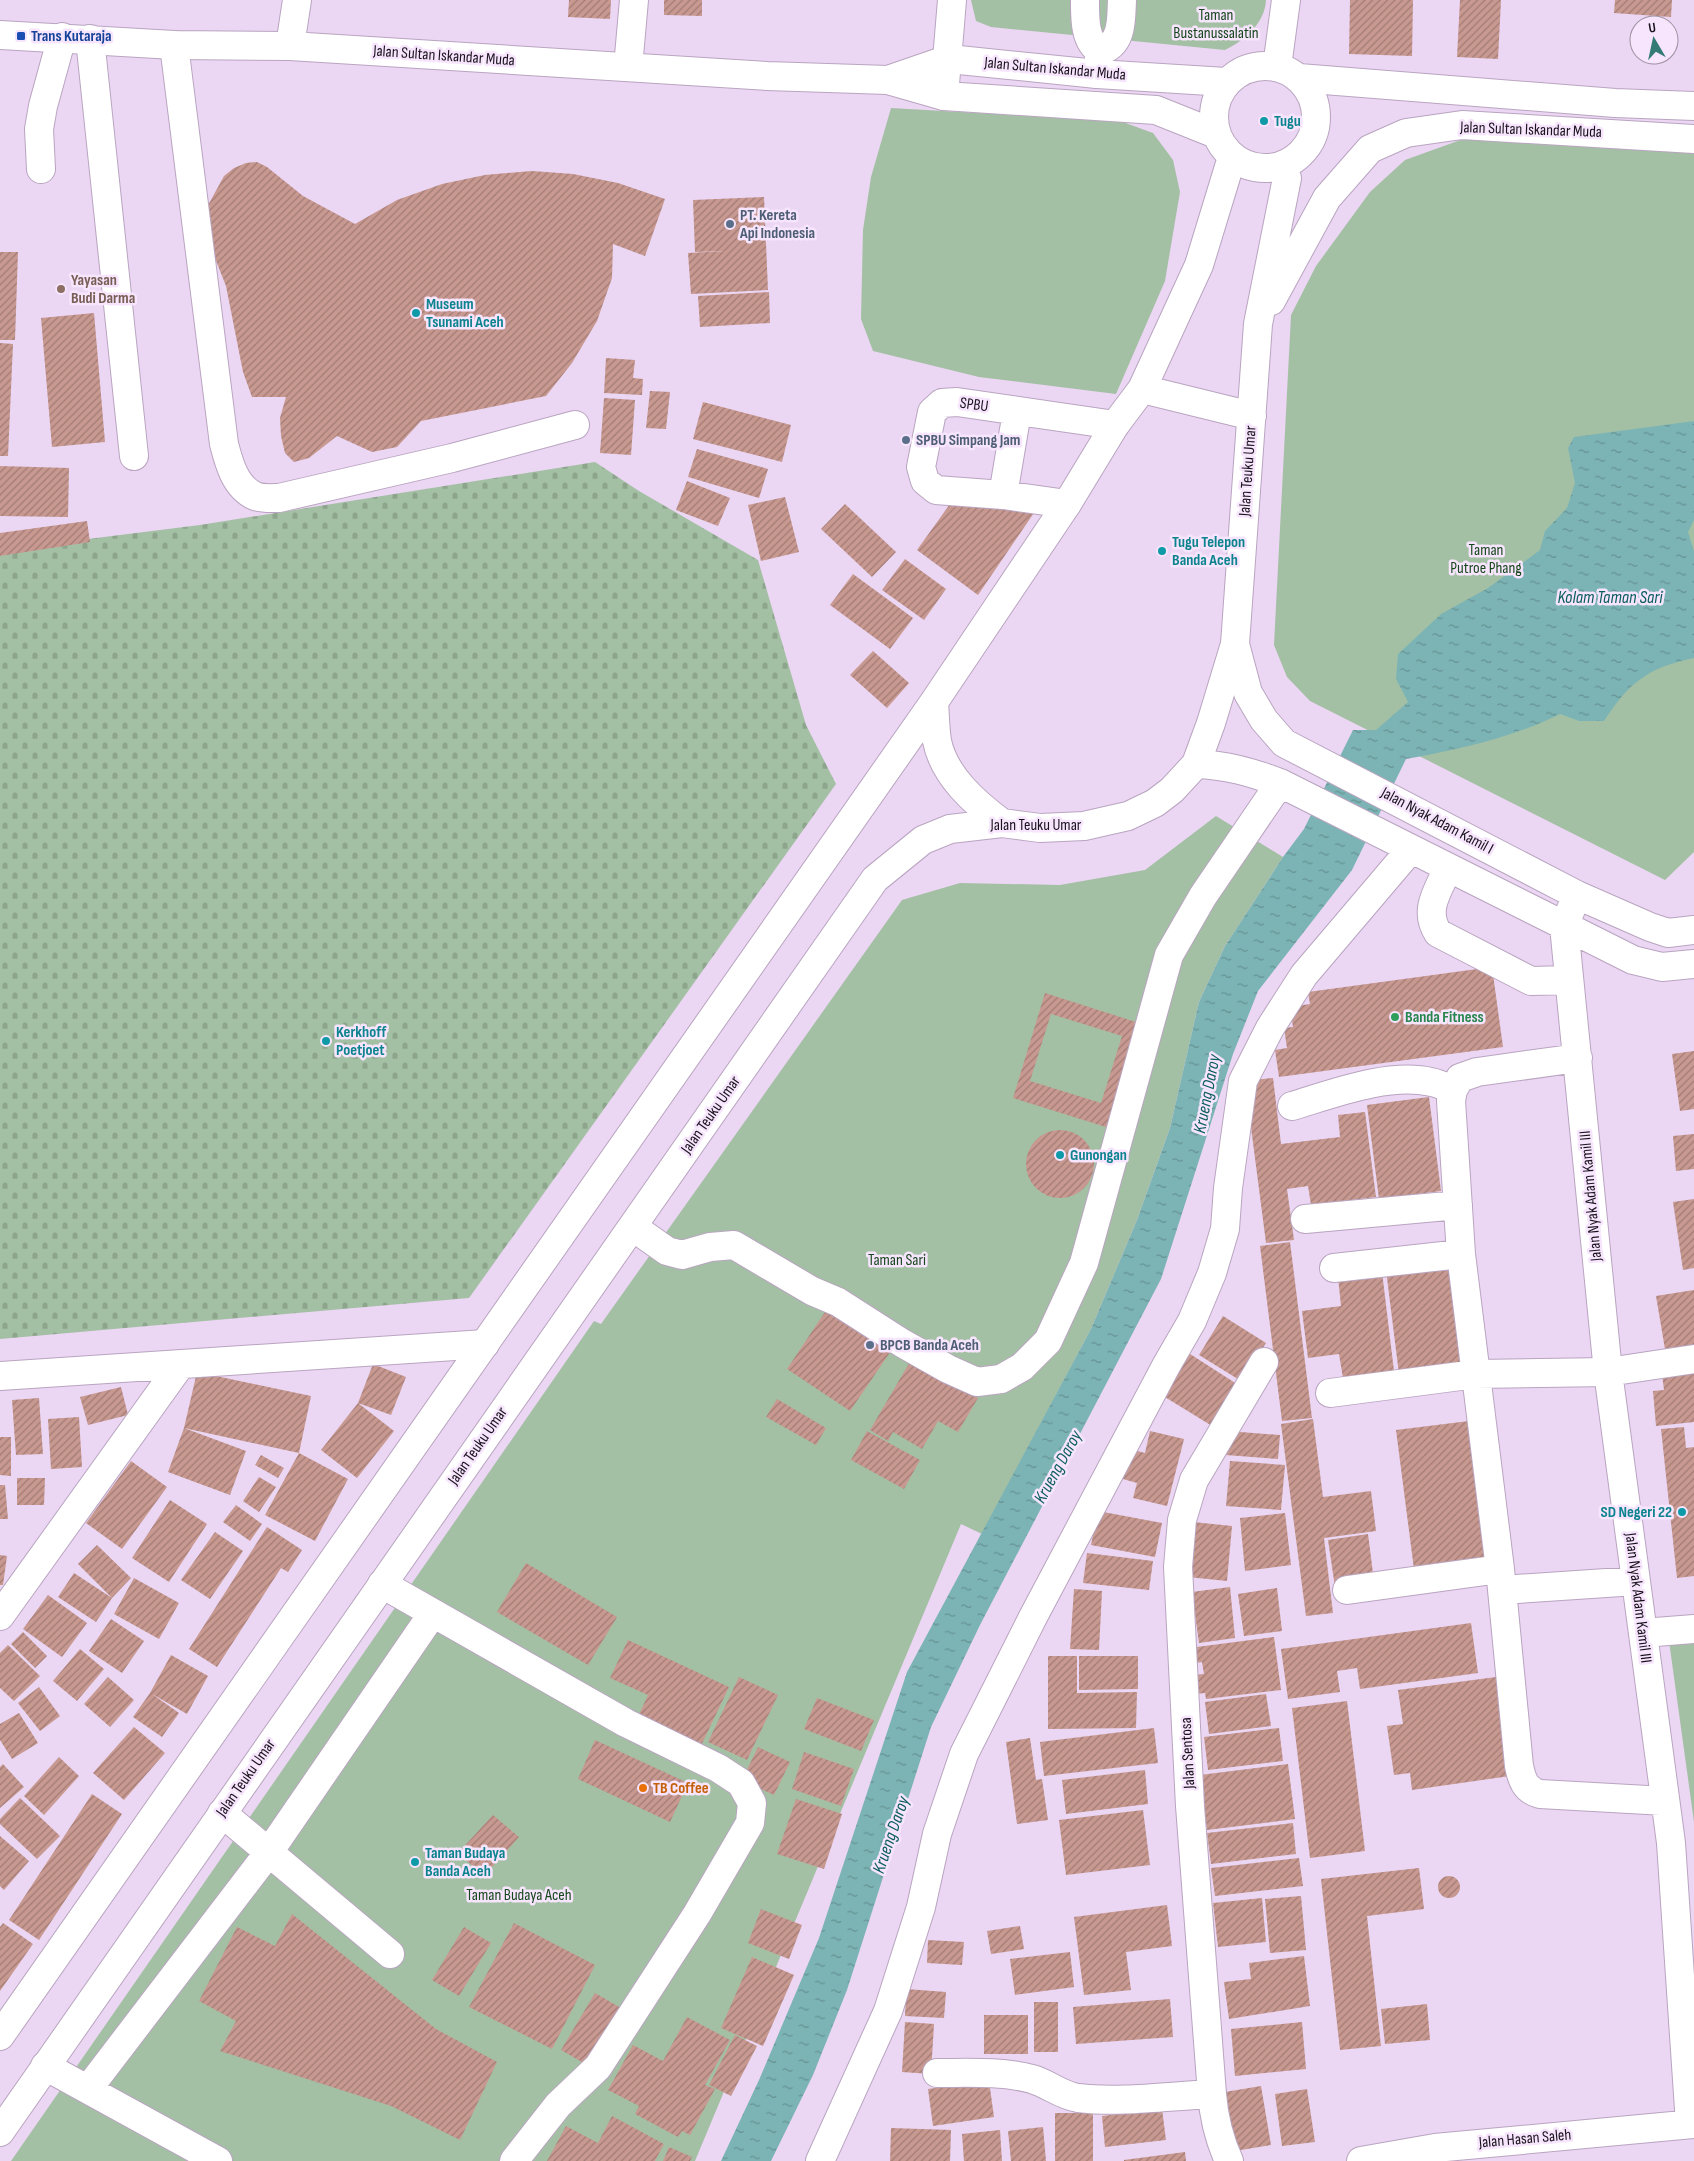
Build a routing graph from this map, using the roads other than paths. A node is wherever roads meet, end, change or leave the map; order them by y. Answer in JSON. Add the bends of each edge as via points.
{"nodes":[{"id":1,"x":297,"y":0,"type":"edge"},
{"id":2,"x":634,"y":0,"type":"edge"},
{"id":3,"x":952,"y":0,"type":"edge"},
{"id":4,"x":1085,"y":0,"type":"edge"},
{"id":5,"x":1122,"y":0,"type":"edge"},
{"id":6,"x":1286,"y":0,"type":"edge"},
{"id":7,"x":0,"y":35,"type":"edge"},
{"id":8,"x":62,"y":37,"type":"junction"},
{"id":9,"x":90,"y":39,"type":"junction"},
{"id":10,"x":174,"y":45,"type":"junction"},
{"id":11,"x":290,"y":46,"type":"junction"},
{"id":12,"x":949,"y":59,"type":"junction"},
{"id":13,"x":1099,"y":63,"type":"junction"},
{"id":14,"x":628,"y":67,"type":"junction"},
{"id":15,"x":1288,"y":73,"type":"junction"},
{"id":16,"x":888,"y":80,"type":"junction"},
{"id":17,"x":1226,"y":82,"type":"junction"},
{"id":18,"x":944,"y":96,"type":"junction"},
{"id":19,"x":1694,"y":106,"type":"edge"},
{"id":20,"x":1216,"y":134,"type":"junction"},
{"id":21,"x":1694,"y":139,"type":"edge"},
{"id":22,"x":1232,"y":157,"type":"junction"},
{"id":23,"x":41,"y":169,"type":"dead end"},
{"id":24,"x":1287,"y":178,"type":"dead end"},
{"id":25,"x":1258,"y":324,"type":"junction"},
{"id":26,"x":1142,"y":389,"type":"junction"},
{"id":27,"x":1017,"y":412,"type":"junction"},
{"id":28,"x":1252,"y":416,"type":"junction"},
{"id":29,"x":576,"y":425,"type":"dead end"},
{"id":30,"x":1115,"y":425,"type":"junction"},
{"id":31,"x":134,"y":456,"type":"dead end"},
{"id":32,"x":1003,"y":495,"type":"junction"},
{"id":33,"x":1067,"y":504,"type":"junction"},
{"id":34,"x":1235,"y":644,"type":"junction"},
{"id":35,"x":934,"y":702,"type":"junction"},
{"id":36,"x":1196,"y":764,"type":"junction"},
{"id":37,"x":1291,"y":789,"type":"junction"},
{"id":38,"x":1002,"y":823,"type":"junction"},
{"id":39,"x":1411,"y":849,"type":"junction"},
{"id":40,"x":1448,"y":868,"type":"junction"},
{"id":41,"x":1577,"y":895,"type":"junction"},
{"id":42,"x":1564,"y":926,"type":"junction"},
{"id":43,"x":1694,"y":930,"type":"edge"},
{"id":44,"x":1694,"y":964,"type":"edge"},
{"id":45,"x":1569,"y":980,"type":"junction"},
{"id":46,"x":1578,"y":1058,"type":"junction"},
{"id":47,"x":1452,"y":1090,"type":"junction"},
{"id":48,"x":1292,"y":1106,"type":"dead end"},
{"id":49,"x":1458,"y":1204,"type":"junction"},
{"id":50,"x":1305,"y":1219,"type":"dead end"},
{"id":51,"x":633,"y":1228,"type":"junction"},
{"id":52,"x":1461,"y":1254,"type":"junction"},
{"id":53,"x":1334,"y":1268,"type":"dead end"},
{"id":54,"x":485,"y":1344,"type":"junction"},
{"id":55,"x":1694,"y":1360,"type":"edge"},
{"id":56,"x":1264,"y":1362,"type":"dead end"},
{"id":57,"x":181,"y":1364,"type":"junction"},
{"id":58,"x":1608,"y":1372,"type":"junction"},
{"id":59,"x":1476,"y":1374,"type":"junction"},
{"id":60,"x":0,"y":1376,"type":"edge"},
{"id":61,"x":1330,"y":1393,"type":"dead end"},
{"id":62,"x":1501,"y":1579,"type":"junction"},
{"id":63,"x":1636,"y":1581,"type":"junction"},
{"id":64,"x":382,"y":1584,"type":"junction"},
{"id":65,"x":1347,"y":1590,"type":"dead end"},
{"id":66,"x":433,"y":1613,"type":"junction"},
{"id":67,"x":0,"y":1616,"type":"edge"},
{"id":68,"x":1694,"y":1629,"type":"edge"},
{"id":69,"x":1643,"y":1633,"type":"junction"},
{"id":70,"x":1665,"y":1801,"type":"junction"},
{"id":71,"x":222,"y":1813,"type":"junction"},
{"id":72,"x":269,"y":1852,"type":"junction"},
{"id":73,"x":390,"y":1954,"type":"dead end"},
{"id":74,"x":0,"y":2036,"type":"edge"},
{"id":75,"x":46,"y":2066,"type":"junction"},
{"id":76,"x":937,"y":2074,"type":"dead end"},
{"id":77,"x":88,"y":2089,"type":"junction"},
{"id":78,"x":1212,"y":2094,"type":"junction"},
{"id":79,"x":1692,"y":2124,"type":"edge"},
{"id":80,"x":0,"y":2132,"type":"edge"},
{"id":81,"x":218,"y":2161,"type":"edge"},
{"id":82,"x":514,"y":2161,"type":"edge"},
{"id":83,"x":820,"y":2161,"type":"edge"},
{"id":84,"x":1229,"y":2161,"type":"edge"},
{"id":85,"x":1361,"y":2161,"type":"edge"}],
"edges":[{"from":1,"to":11,"type":"main road"},
{"from":2,"to":14,"type":"main road"},
{"from":3,"to":12,"type":"main road"},
{"from":4,"to":13,"type":"main road","via":[[1088,33]]},
{"from":5,"to":13,"type":"main road","via":[[1118,36]]},
{"from":6,"to":15,"type":"main road"},
{"from":7,"to":8,"type":"main road","name":"Jalan Sultan Iskandar Muda"},
{"from":8,"to":9,"type":"main road","name":"Jalan Sultan Iskandar Muda"},
{"from":8,"to":23,"type":"main road","via":[[39,129]]},
{"from":9,"to":10,"type":"main road","name":"Jalan Sultan Iskandar Muda"},
{"from":9,"to":31,"type":"main road"},
{"from":10,"to":11,"type":"main road","name":"Jalan Sultan Iskandar Muda"},
{"from":10,"to":29,"type":"main road","via":[[224,444],[230,467],[243,488],[256,497],[279,498]]},
{"from":11,"to":14,"type":"main road","name":"Jalan Sultan Iskandar Muda"},
{"from":12,"to":13,"type":"main road","name":"Jalan Sultan Iskandar Muda"},
{"from":12,"to":16,"type":"main road","name":"Jalan Sultan Iskandar Muda"},
{"from":12,"to":18,"type":"main road"},
{"from":13,"to":17,"type":"main road","name":"Jalan Sultan Iskandar Muda"},
{"from":14,"to":16,"type":"main road","name":"Jalan Sultan Iskandar Muda"},
{"from":15,"to":17,"type":"main road","via":[[1262,66],[1247,69]]},
{"from":15,"to":19,"type":"main road","name":"Jalan Sultan Iskandar Muda","via":[[1615,103]]},
{"from":15,"to":22,"type":"main road","via":[[1311,93],[1317,112],[1316,131],[1307,148],[1293,161],[1262,169]]},
{"from":16,"to":18,"type":"main road","name":"Jalan Sultan Iskandar Muda"},
{"from":17,"to":20,"type":"main road","via":[[1216,102],[1213,118]]},
{"from":18,"to":20,"type":"main road","name":"Jalan Sultan Iskandar Muda","via":[[1156,110]]},
{"from":20,"to":22,"type":"main road"},
{"from":21,"to":25,"type":"main road","name":"Jalan Sultan Iskandar Muda","via":[[1462,125],[1406,133],[1370,149],[1327,198]]},
{"from":22,"to":26,"type":"main road","via":[[1199,265]]},
{"from":24,"to":25,"type":"main road","name":"Jalan Teuku Umar"},
{"from":25,"to":28,"type":"main road","name":"Jalan Teuku Umar"},
{"from":26,"to":28,"type":"main road"},
{"from":26,"to":30,"type":"main road"},
{"from":27,"to":30,"type":"main road","name":"SPBU"},
{"from":27,"to":32,"type":"main road"},
{"from":27,"to":32,"type":"main road","name":"SPBU","via":[[957,402],[942,403],[932,412],[921,467],[925,481],[936,490]]},
{"from":28,"to":34,"type":"main road","name":"Jalan Teuku Umar"},
{"from":30,"to":33,"type":"main road"},
{"from":32,"to":33,"type":"main road","name":"SPBU"},
{"from":33,"to":35,"type":"main road"},
{"from":34,"to":36,"type":"main road","name":"Jalan Teuku Umar"},
{"from":34,"to":41,"type":"main road","name":"Jalan Nyak Adam Kamil I","via":[[1248,693],[1264,720],[1284,743]]},
{"from":35,"to":38,"type":"main road","via":[[938,743],[950,770],[972,800]]},
{"from":35,"to":54,"type":"main road"},
{"from":36,"to":37,"type":"main road","via":[[1250,771]]},
{"from":36,"to":38,"type":"main road","name":"Jalan Teuku Umar","via":[[1172,790],[1155,803],[1128,816],[1084,826],[1040,828]]},
{"from":37,"to":39,"type":"main road"},
{"from":37,"to":51,"type":"main road","via":[[1203,896],[1169,955],[1084,1263],[1048,1341],[1022,1367],[1001,1379],[977,1382],[902,1344],[838,1302],[812,1291],[734,1245],[710,1247],[682,1255],[667,1251]]},
{"from":38,"to":51,"type":"main road","name":"Jalan Teuku Umar","via":[[950,829],[922,840],[875,879]]},
{"from":39,"to":40,"type":"main road"},
{"from":39,"to":83,"type":"main road","via":[[1304,975],[1270,1028],[1243,1081],[1226,1229],[1212,1273],[1192,1321],[1033,1617],[964,1754],[937,1834],[921,1907],[888,2011]]},
{"from":40,"to":42,"type":"main road"},
{"from":40,"to":45,"type":"main road","via":[[1430,911],[1431,923],[1438,933],[1531,981]]},
{"from":41,"to":42,"type":"main road","name":"Jalan Nyak Adam Kamil III"},
{"from":41,"to":43,"type":"main road","name":"Jalan Nyak Adam Kamil I","via":[[1650,928],[1668,933]]},
{"from":42,"to":44,"type":"main road","via":[[1633,960],[1662,967]]},
{"from":42,"to":45,"type":"main road","name":"Jalan Nyak Adam Kamil III"},
{"from":45,"to":46,"type":"main road","name":"Jalan Nyak Adam Kamil III"},
{"from":46,"to":47,"type":"main road","via":[[1477,1072],[1460,1078]]},
{"from":46,"to":58,"type":"main road","name":"Jalan Nyak Adam Kamil III"},
{"from":47,"to":48,"type":"main road","via":[[1432,1082],[1386,1082]]},
{"from":47,"to":49,"type":"main road"},
{"from":49,"to":50,"type":"main road"},
{"from":49,"to":52,"type":"main road"},
{"from":51,"to":64,"type":"main road","name":"Jalan Teuku Umar"},
{"from":52,"to":53,"type":"main road"},
{"from":52,"to":59,"type":"main road"},
{"from":54,"to":57,"type":"main road"},
{"from":54,"to":74,"type":"main road"},
{"from":55,"to":58,"type":"main road"},
{"from":56,"to":78,"type":"main road","name":"Jalan Sentosa","via":[[1194,1480],[1182,1520],[1178,1567],[1190,1806]]},
{"from":57,"to":60,"type":"main road"},
{"from":57,"to":67,"type":"main road"},
{"from":58,"to":59,"type":"main road"},
{"from":58,"to":63,"type":"main road","name":"Jalan Nyak Adam Kamil III"},
{"from":59,"to":61,"type":"main road"},
{"from":59,"to":62,"type":"main road"},
{"from":62,"to":63,"type":"main road"},
{"from":62,"to":65,"type":"main road"},
{"from":62,"to":70,"type":"main road","via":[[1523,1782],[1530,1791],[1540,1794]]},
{"from":63,"to":69,"type":"main road","name":"Jalan Nyak Adam Kamil III"},
{"from":64,"to":66,"type":"main road"},
{"from":64,"to":71,"type":"main road","name":"Jalan Teuku Umar"},
{"from":66,"to":72,"type":"main road"},
{"from":66,"to":82,"type":"main road","via":[[626,1723],[718,1768],[741,1784],[752,1803],[750,1823],[697,1914],[598,2067],[558,2105]]},
{"from":68,"to":69,"type":"main road"},
{"from":69,"to":70,"type":"main road","name":"Jalan Nyak Adam Kamil III"},
{"from":70,"to":79,"type":"main road","name":"Jalan Nyak Adam Kamil III"},
{"from":71,"to":72,"type":"main road"},
{"from":71,"to":75,"type":"main road","name":"Jalan Teuku Umar"},
{"from":72,"to":73,"type":"main road"},
{"from":72,"to":77,"type":"main road"},
{"from":75,"to":77,"type":"main road"},
{"from":75,"to":80,"type":"main road","name":"Jalan Teuku Umar"},
{"from":76,"to":78,"type":"main road","via":[[1013,2076],[1034,2080],[1055,2092],[1077,2098]]},
{"from":77,"to":81,"type":"main road"},
{"from":78,"to":84,"type":"main road","name":"Jalan Sentosa","via":[[1214,2120]]},
{"from":79,"to":85,"type":"main road","name":"Jalan Hasan Saleh","via":[[1435,2148]]}]}
